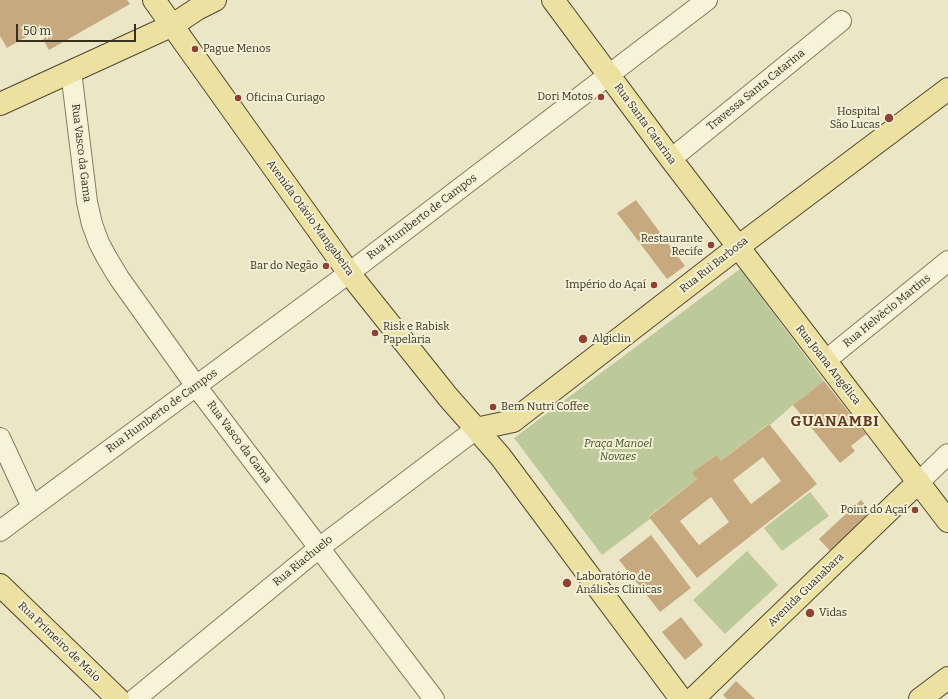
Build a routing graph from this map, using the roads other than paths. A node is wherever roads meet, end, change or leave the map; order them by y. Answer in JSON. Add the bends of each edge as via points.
{"nodes":[{"id":1,"x":154,"y":0,"type":"edge"},
{"id":2,"x":553,"y":0,"type":"edge"},
{"id":3,"x":707,"y":0,"type":"edge"},
{"id":4,"x":206,"y":3,"type":"edge"},
{"id":5,"x":841,"y":21,"type":"dead end"},
{"id":6,"x":173,"y":25,"type":"junction"},
{"id":7,"x":71,"y":71,"type":"junction"},
{"id":8,"x":609,"y":74,"type":"junction"},
{"id":9,"x":948,"y":89,"type":"edge"},
{"id":10,"x":0,"y":104,"type":"edge"},
{"id":11,"x":671,"y":159,"type":"junction"},
{"id":12,"x":738,"y":247,"type":"junction"},
{"id":13,"x":948,"y":261,"type":"edge"},
{"id":14,"x":350,"y":273,"type":"junction"},
{"id":15,"x":825,"y":361,"type":"junction"},
{"id":16,"x":196,"y":386,"type":"junction"},
{"id":17,"x":513,"y":422,"type":"junction"},
{"id":18,"x":476,"y":429,"type":"junction"},
{"id":19,"x":0,"y":438,"type":"edge"},
{"id":20,"x":948,"y":454,"type":"edge"},
{"id":21,"x":500,"y":456,"type":"junction"},
{"id":22,"x":919,"y":482,"type":"junction"},
{"id":23,"x":32,"y":507,"type":"junction"},
{"id":24,"x":948,"y":521,"type":"edge"},
{"id":25,"x":0,"y":531,"type":"edge"},
{"id":26,"x":319,"y":548,"type":"junction"},
{"id":27,"x":0,"y":585,"type":"edge"},
{"id":28,"x":948,"y":678,"type":"edge"},
{"id":29,"x":118,"y":699,"type":"edge"},
{"id":30,"x":135,"y":699,"type":"edge"},
{"id":31,"x":434,"y":699,"type":"edge"},
{"id":32,"x":681,"y":699,"type":"edge"},
{"id":33,"x":693,"y":699,"type":"edge"},
{"id":34,"x":920,"y":699,"type":"edge"}],
"edges":[{"from":1,"to":6,"type":"main road","name":"Avenida Otávio Mangabeira"},
{"from":2,"to":8,"type":"main road","name":"Rua Santa Catarina"},
{"from":3,"to":8,"type":"street","name":"Rua Humberto de Campos"},
{"from":4,"to":6,"type":"main road"},
{"from":5,"to":11,"type":"street","name":"Travessa Santa Catarina"},
{"from":6,"to":7,"type":"main road"},
{"from":6,"to":14,"type":"main road","name":"Avenida Otávio Mangabeira"},
{"from":7,"to":10,"type":"main road"},
{"from":7,"to":16,"type":"street","name":"Rua Vasco da Gama","via":[[87,202],[98,243],[119,278]]},
{"from":8,"to":11,"type":"main road","name":"Rua Santa Catarina"},
{"from":8,"to":14,"type":"street","name":"Rua Humberto de Campos"},
{"from":9,"to":12,"type":"main road","name":"Rua Rui Barbosa"},
{"from":11,"to":12,"type":"main road","name":"Rua Santa Catarina"},
{"from":12,"to":15,"type":"main road","name":"Rua Joana Angélica"},
{"from":12,"to":17,"type":"main road","name":"Rua Rui Barbosa"},
{"from":13,"to":15,"type":"street","name":"Rua Helvècio Martins"},
{"from":14,"to":16,"type":"street","name":"Rua Humberto de Campos"},
{"from":14,"to":18,"type":"main road","name":"Avenida Otávio Mangabeira"},
{"from":15,"to":22,"type":"main road","name":"Rua Joana Angélica"},
{"from":16,"to":23,"type":"street","name":"Rua Humberto de Campos"},
{"from":16,"to":26,"type":"street","name":"Rua Vasco da Gama"},
{"from":17,"to":18,"type":"main road","name":"Rua Rui Barbosa"},
{"from":17,"to":21,"type":"main road"},
{"from":18,"to":21,"type":"main road"},
{"from":18,"to":26,"type":"street","name":"Rua Riachuelo"},
{"from":19,"to":23,"type":"street"},
{"from":20,"to":22,"type":"street"},
{"from":21,"to":32,"type":"main road"},
{"from":22,"to":24,"type":"main road","name":"Rua Joana Angélica"},
{"from":22,"to":33,"type":"main road","name":"Avenida Guanabara"},
{"from":23,"to":25,"type":"street","name":"Rua Humberto de Campos"},
{"from":26,"to":30,"type":"street","name":"Rua Riachuelo"},
{"from":26,"to":31,"type":"street","name":"Rua Vasco da Gama"},
{"from":27,"to":29,"type":"main road","name":"Rua Primeiro de Maio"},
{"from":28,"to":34,"type":"main road"}]}
